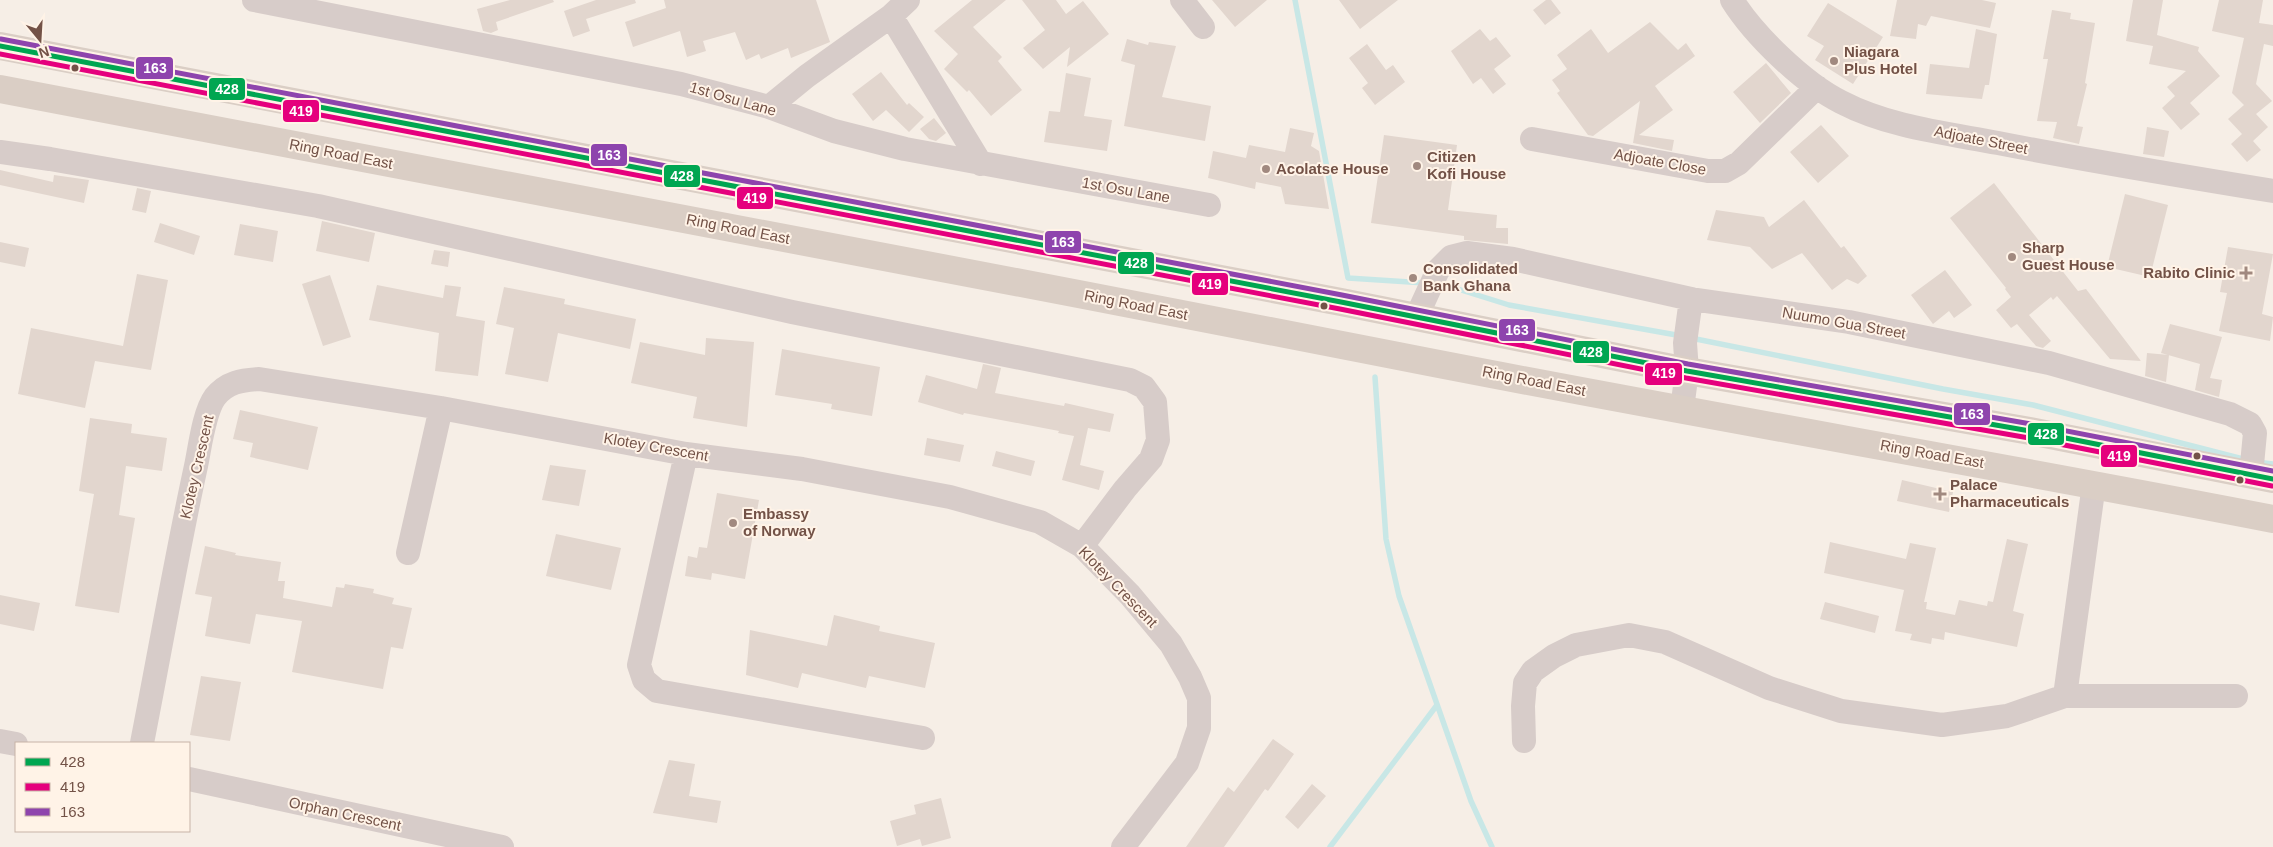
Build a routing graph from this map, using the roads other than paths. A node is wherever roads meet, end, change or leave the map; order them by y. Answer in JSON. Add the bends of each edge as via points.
{"nodes":[{"id":1,"x":254,"y":0,"type":"edge"},
{"id":2,"x":908,"y":0,"type":"edge"},
{"id":3,"x":1182,"y":0,"type":"edge"},
{"id":4,"x":1732,"y":0,"type":"edge"},
{"id":5,"x":891,"y":16,"type":"junction"},
{"id":6,"x":1203,"y":27,"type":"dead end"},
{"id":7,"x":0,"y":46,"type":"edge"},
{"id":8,"x":1817,"y":87,"type":"junction"},
{"id":9,"x":0,"y":89,"type":"edge"},
{"id":10,"x":769,"y":107,"type":"junction"},
{"id":11,"x":1532,"y":139,"type":"dead end"},
{"id":12,"x":0,"y":152,"type":"edge"},
{"id":13,"x":981,"y":164,"type":"junction"},
{"id":14,"x":2273,"y":191,"type":"edge"},
{"id":15,"x":1208,"y":205,"type":"dead end"},
{"id":16,"x":1021,"y":241,"type":"junction"},
{"id":17,"x":1013,"y":280,"type":"junction"},
{"id":18,"x":1691,"y":299,"type":"junction"},
{"id":19,"x":1416,"y":318,"type":"junction"},
{"id":20,"x":1687,"y":371,"type":"junction"},
{"id":21,"x":441,"y":408,"type":"junction"},
{"id":22,"x":1682,"y":409,"type":"junction"},
{"id":23,"x":686,"y":454,"type":"junction"},
{"id":24,"x":2257,"y":468,"type":"edge"},
{"id":25,"x":2094,"y":484,"type":"junction"},
{"id":26,"x":2273,"y":519,"type":"edge"},
{"id":27,"x":1082,"y":546,"type":"junction"},
{"id":28,"x":408,"y":553,"type":"dead end"},
{"id":29,"x":2065,"y":696,"type":"junction"},
{"id":30,"x":2236,"y":696,"type":"dead end"},
{"id":31,"x":923,"y":738,"type":"dead end"},
{"id":32,"x":0,"y":741,"type":"edge"},
{"id":33,"x":142,"y":742,"type":"edge"},
{"id":34,"x":1524,"y":742,"type":"dead end"},
{"id":35,"x":15,"y":744,"type":"edge"},
{"id":36,"x":190,"y":779,"type":"edge"},
{"id":37,"x":502,"y":847,"type":"edge"},
{"id":38,"x":1122,"y":847,"type":"edge"}],
"edges":[{"from":1,"to":10,"type":"street","name":"1st Osu Lane","via":[[681,84]]},
{"from":2,"to":5,"type":"street"},
{"from":3,"to":6,"type":"street"},
{"from":4,"to":8,"type":"street","name":"Adjoate Street","via":[[1759,37]]},
{"from":5,"to":10,"type":"street"},
{"from":5,"to":13,"type":"street"},
{"from":7,"to":16,"type":"main road"},
{"from":8,"to":11,"type":"street","name":"Adjoate Close","via":[[1739,163],[1725,171],[1708,171]]},
{"from":8,"to":14,"type":"street","name":"Adjoate Street","via":[[1840,102],[1902,125]]},
{"from":9,"to":17,"type":"main road","name":"Ring Road East"},
{"from":10,"to":13,"type":"street","name":"1st Osu Lane","via":[[834,131]]},
{"from":12,"to":27,"type":"street","via":[[318,206],[792,312],[1130,380],[1144,387],[1155,402],[1158,440],[1151,459]]},
{"from":13,"to":15,"type":"street","name":"1st Osu Lane"},
{"from":16,"to":17,"type":"main road"},
{"from":16,"to":19,"type":"main road"},
{"from":17,"to":22,"type":"main road","name":"Ring Road East"},
{"from":18,"to":19,"type":"street","name":"Nuumo Gua Street","via":[[1512,259],[1467,253],[1450,257]]},
{"from":18,"to":20,"type":"street","via":[[1686,335]]},
{"from":18,"to":24,"type":"street","name":"Nuumo Gua Street","via":[[1849,322],[2049,363],[2230,414],[2250,424],[2255,433]]},
{"from":19,"to":20,"type":"main road"},
{"from":20,"to":22,"type":"street"},
{"from":20,"to":24,"type":"main road"},
{"from":21,"to":23,"type":"street","name":"Klotey Crescent"},
{"from":21,"to":28,"type":"street"},
{"from":21,"to":33,"type":"street","name":"Klotey Crescent","via":[[259,378],[238,380],[223,388],[214,398],[187,507]]},
{"from":22,"to":25,"type":"main road","name":"Ring Road East"},
{"from":23,"to":27,"type":"street","name":"Klotey Crescent","via":[[802,469],[950,497],[1040,522]]},
{"from":23,"to":31,"type":"street","via":[[640,665],[644,680],[657,691]]},
{"from":25,"to":26,"type":"main road","name":"Ring Road East"},
{"from":25,"to":29,"type":"street"},
{"from":27,"to":38,"type":"street","name":"Klotey Crescent","via":[[1130,595],[1171,644],[1199,698],[1199,728],[1186,763]]},
{"from":29,"to":30,"type":"street"},
{"from":29,"to":34,"type":"street","via":[[2007,716],[1942,725],[1859,714],[1769,688],[1665,642],[1629,635],[1576,645],[1533,671],[1526,683],[1523,706]]},
{"from":32,"to":35,"type":"street"},
{"from":36,"to":37,"type":"street","name":"Orphan Crescent"}]}
